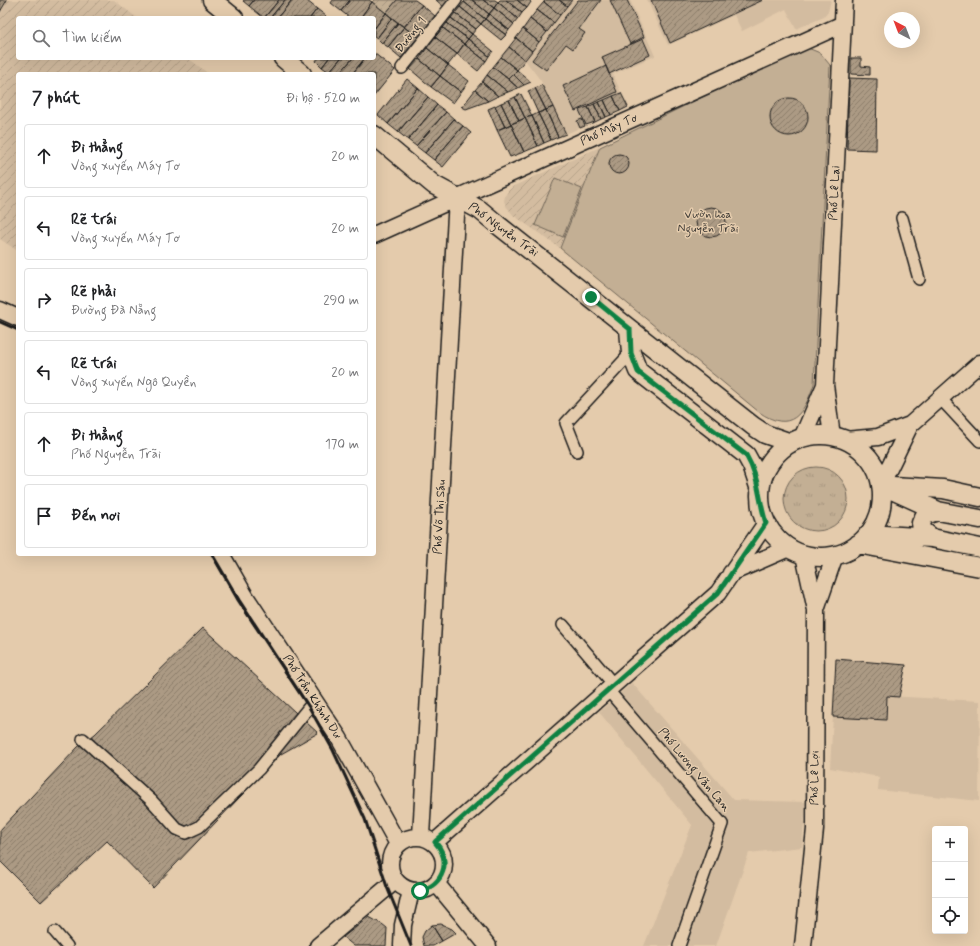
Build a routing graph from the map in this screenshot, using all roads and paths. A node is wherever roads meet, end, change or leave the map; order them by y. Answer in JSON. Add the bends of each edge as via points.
{"nodes":[{"id":1,"x":212,"y":0,"type":"edge"},
{"id":2,"x":456,"y":0,"type":"edge"},
{"id":3,"x":844,"y":0,"type":"edge"},
{"id":4,"x":232,"y":16,"type":"edge"},
{"id":5,"x":843,"y":24,"type":"junction"},
{"id":6,"x":285,"y":60,"type":"edge"},
{"id":7,"x":402,"y":68,"type":"dead end"},
{"id":8,"x":300,"y":72,"type":"edge"},
{"id":9,"x":376,"y":137,"type":"edge"},
{"id":10,"x":457,"y":198,"type":"junction"},
{"id":11,"x":902,"y":218,"type":"dead end"},
{"id":12,"x":376,"y":234,"type":"edge"},
{"id":13,"x":919,"y":279,"type":"dead end"},
{"id":14,"x":0,"y":310,"type":"edge"},
{"id":15,"x":16,"y":317,"type":"edge"},
{"id":16,"x":630,"y":329,"type":"junction"},
{"id":17,"x":631,"y":353,"type":"junction"},
{"id":18,"x":980,"y":363,"type":"edge"},
{"id":19,"x":825,"y":385,"type":"junction"},
{"id":20,"x":940,"y":398,"type":"junction"},
{"id":21,"x":910,"y":425,"type":"junction"},
{"id":22,"x":839,"y":438,"type":"junction"},
{"id":23,"x":796,"y":440,"type":"junction"},
{"id":24,"x":980,"y":441,"type":"edge"},
{"id":25,"x":577,"y":451,"type":"dead end"},
{"id":26,"x":881,"y":485,"type":"junction"},
{"id":27,"x":760,"y":490,"type":"junction"},
{"id":28,"x":980,"y":497,"type":"edge"},
{"id":29,"x":938,"y":510,"type":"junction"},
{"id":30,"x":980,"y":519,"type":"edge"},
{"id":31,"x":766,"y":523,"type":"junction"},
{"id":32,"x":932,"y":538,"type":"junction"},
{"id":33,"x":863,"y":539,"type":"junction"},
{"id":34,"x":980,"y":548,"type":"edge"},
{"id":35,"x":797,"y":551,"type":"junction"},
{"id":36,"x":835,"y":555,"type":"junction"},
{"id":37,"x":222,"y":556,"type":"edge"},
{"id":38,"x":980,"y":567,"type":"edge"},
{"id":39,"x":731,"y":573,"type":"junction"},
{"id":40,"x":816,"y":610,"type":"junction"},
{"id":41,"x":563,"y":624,"type":"dead end"},
{"id":42,"x":611,"y":687,"type":"junction"},
{"id":43,"x":314,"y":701,"type":"junction"},
{"id":44,"x":83,"y":739,"type":"dead end"},
{"id":45,"x":428,"y":839,"type":"junction"},
{"id":46,"x":398,"y":844,"type":"junction"},
{"id":47,"x":395,"y":881,"type":"junction"},
{"id":48,"x":436,"y":883,"type":"junction"},
{"id":49,"x":411,"y":891,"type":"junction"},
{"id":50,"x":55,"y":932,"type":"dead end"},
{"id":51,"x":67,"y":946,"type":"edge"},
{"id":52,"x":318,"y":946,"type":"edge"},
{"id":53,"x":402,"y":946,"type":"edge"},
{"id":54,"x":488,"y":946,"type":"edge"},
{"id":55,"x":679,"y":946,"type":"edge"},
{"id":56,"x":804,"y":946,"type":"edge"}],
"edges":[{"from":1,"to":4,"type":"main road"},
{"from":2,"to":7,"type":"street","name":"Đường 1"},
{"from":3,"to":5,"type":"street","name":"Phố Lê Lai"},
{"from":5,"to":10,"type":"street","name":"Phố Máy Tơ"},
{"from":5,"to":19,"type":"street","name":"Phố Lê Lai"},
{"from":6,"to":8,"type":"main road"},
{"from":9,"to":10,"type":"main road","name":"Phố Nguyễn Trãi","via":[[434,185]]},
{"from":10,"to":12,"type":"street","name":"Phố Máy Tơ"},
{"from":10,"to":16,"type":"main road","name":"Phố Nguyễn Trãi","via":[[480,210]]},
{"from":10,"to":45,"type":"street","name":"Phố Võ Thị Sáu"},
{"from":11,"to":13,"type":"street"},
{"from":14,"to":15,"type":"street"},
{"from":16,"to":17,"type":"main road"},
{"from":16,"to":23,"type":"main road","name":"Phố Nguyễn Trãi","via":[[753,426],[765,434]]},
{"from":17,"to":25,"type":"street","via":[[566,423]]},
{"from":17,"to":27,"type":"main road","via":[[638,372],[746,455]]},
{"from":18,"to":20,"type":"street"},
{"from":19,"to":22,"type":"street","name":"Phố Lê Lai"},
{"from":19,"to":23,"type":"street","name":"Phố Lê Lai"},
{"from":20,"to":21,"type":"street"},
{"from":20,"to":24,"type":"street"},
{"from":21,"to":22,"type":"street","via":[[878,436]]},
{"from":21,"to":26,"type":"street"},
{"from":22,"to":23,"type":"main road","via":[[817,435]]},
{"from":22,"to":26,"type":"main road","via":[[862,451],[874,466]]},
{"from":23,"to":27,"type":"main road","via":[[779,452],[770,463],[763,476]]},
{"from":26,"to":28,"type":"main road","via":[[943,489]]},
{"from":26,"to":29,"type":"main road"},
{"from":26,"to":33,"type":"main road","via":[[880,511]]},
{"from":27,"to":31,"type":"main road","via":[[761,507]]},
{"from":29,"to":30,"type":"main road"},
{"from":29,"to":32,"type":"main road","via":[[925,514],[921,523],[922,530]]},
{"from":31,"to":35,"type":"main road","via":[[776,538]]},
{"from":31,"to":39,"type":"street"},
{"from":32,"to":33,"type":"main road"},
{"from":32,"to":34,"type":"main road"},
{"from":33,"to":36,"type":"main road"},
{"from":33,"to":38,"type":"main road"},
{"from":35,"to":36,"type":"main road","via":[[820,557]]},
{"from":35,"to":39,"type":"street"},
{"from":35,"to":40,"type":"street","name":"Phố Lê Lợi"},
{"from":36,"to":40,"type":"street","name":"Phố Lê Lợi"},
{"from":37,"to":43,"type":"street","name":"Phố Trần Khánh Dư","via":[[245,596]]},
{"from":39,"to":42,"type":"street","via":[[718,593]]},
{"from":40,"to":56,"type":"street","name":"Phố Lê Lợi","via":[[815,829]]},
{"from":41,"to":42,"type":"street"},
{"from":42,"to":45,"type":"street"},
{"from":42,"to":55,"type":"street","name":"Phố Lương Văn Can","via":[[722,824]]},
{"from":43,"to":44,"type":"street","via":[[259,769],[199,827],[186,833],[177,829],[151,800]]},
{"from":43,"to":46,"type":"street","name":"Phố Trần Khánh Dư","via":[[339,738]]},
{"from":45,"to":46,"type":"street","via":[[409,837]]},
{"from":45,"to":48,"type":"street","via":[[443,855],[445,862],[444,870]]},
{"from":46,"to":47,"type":"street","via":[[390,860]]},
{"from":47,"to":49,"type":"street"},
{"from":47,"to":52,"type":"street"},
{"from":48,"to":49,"type":"street","via":[[424,890]]},
{"from":48,"to":54,"type":"street"},
{"from":49,"to":53,"type":"street","via":[[403,925]]},
{"from":50,"to":51,"type":"street"}]}
